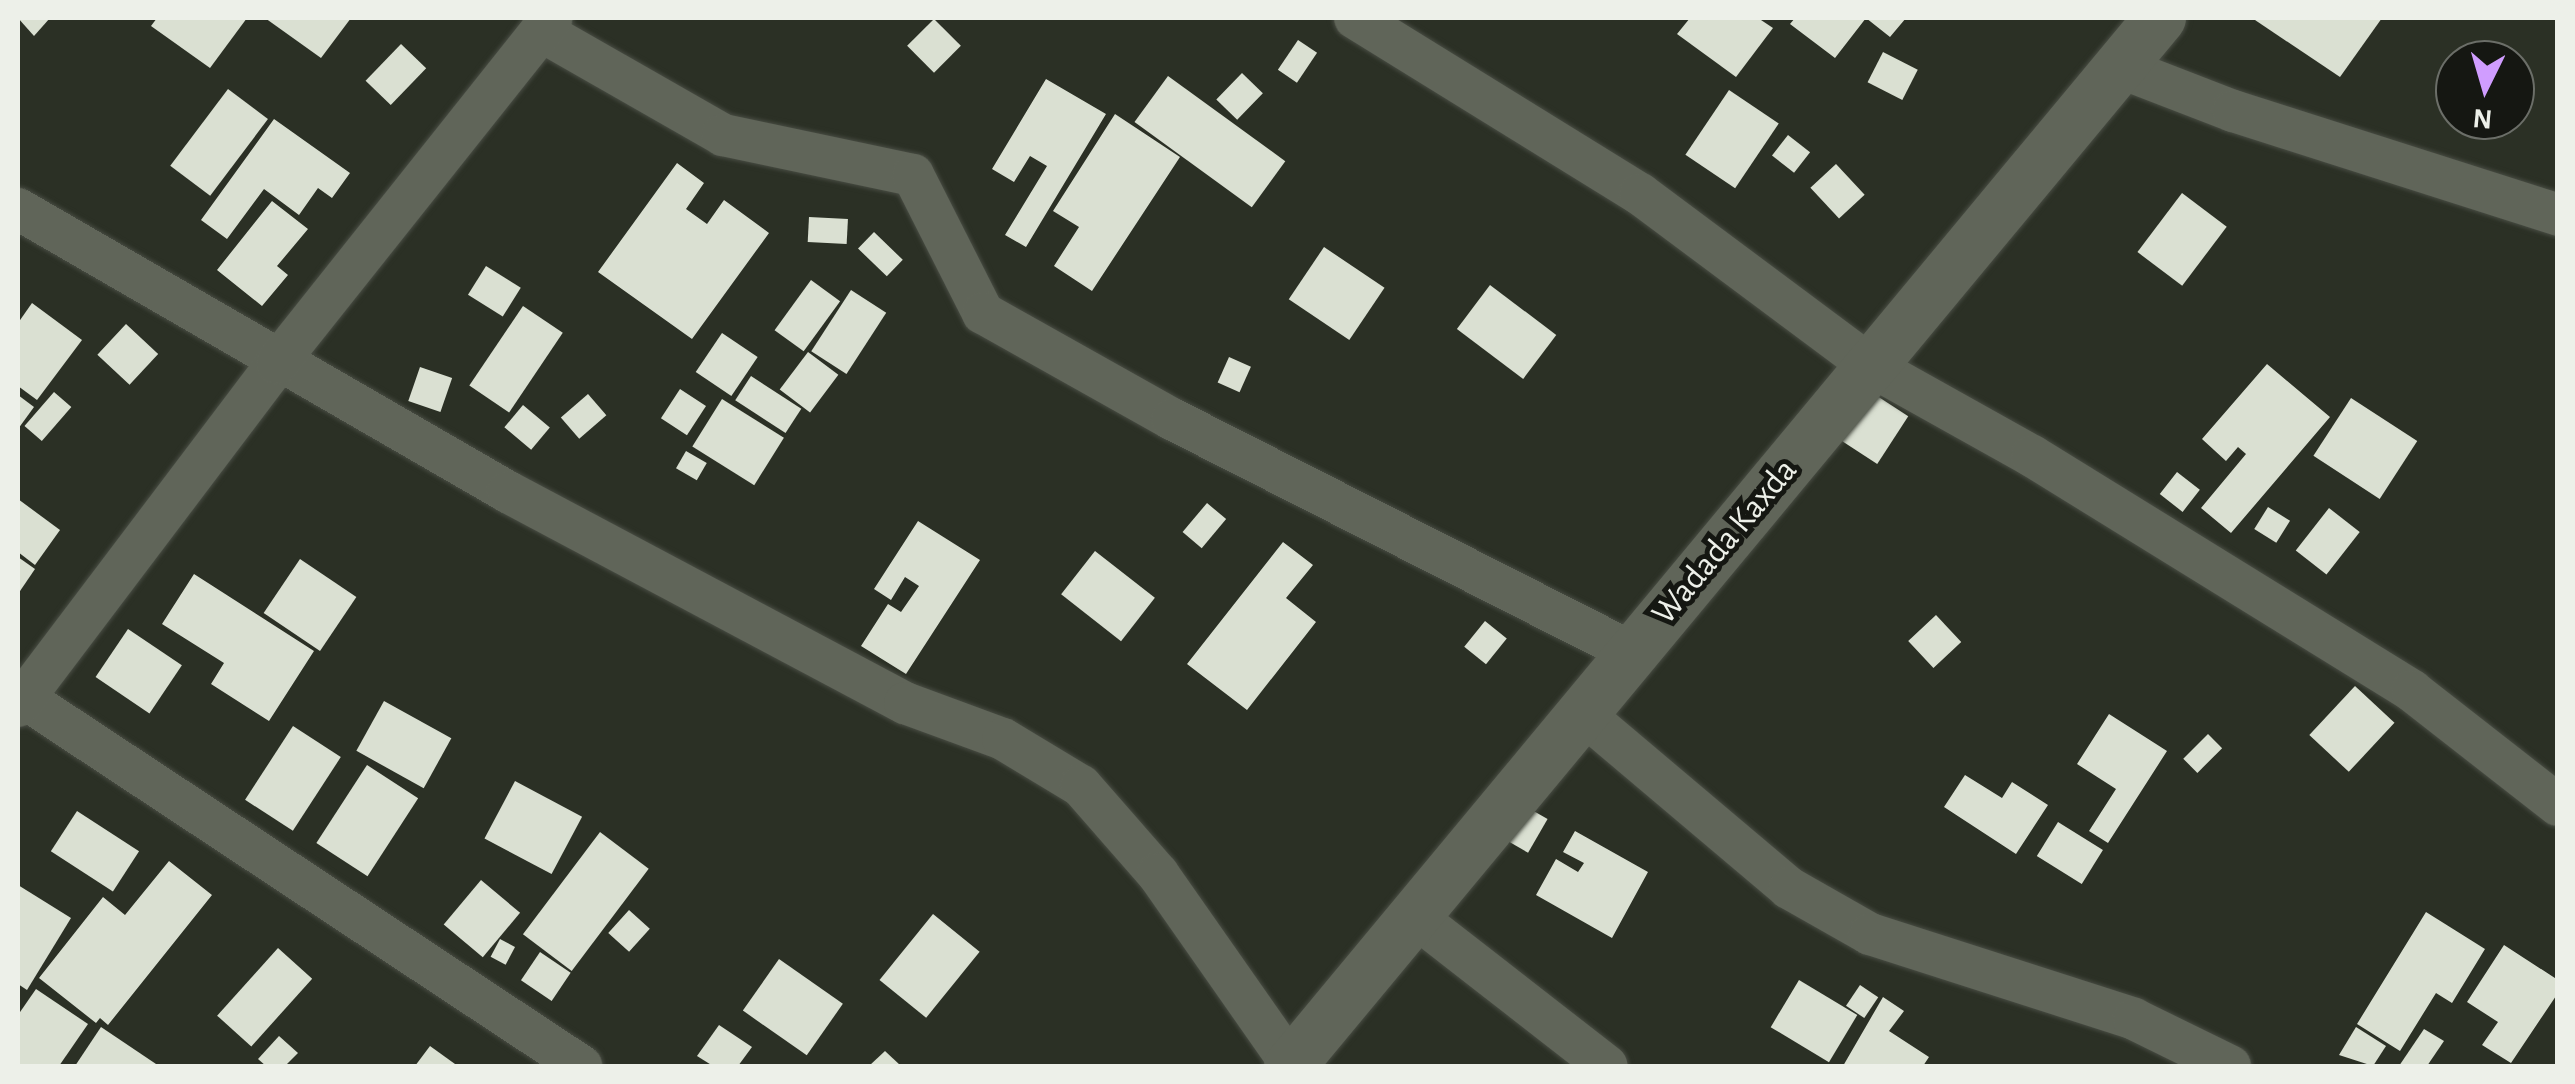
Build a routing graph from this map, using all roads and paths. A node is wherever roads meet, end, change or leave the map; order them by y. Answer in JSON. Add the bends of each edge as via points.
{"nodes":[{"id":1,"x":1355,"y":18,"type":"edge"},
{"id":2,"x":2160,"y":18,"type":"edge"},
{"id":3,"x":546,"y":24,"type":"edge"},
{"id":4,"x":2119,"y":66,"type":"junction"},
{"id":5,"x":18,"y":209,"type":"edge"},
{"id":6,"x":2558,"y":215,"type":"edge"},
{"id":7,"x":277,"y":363,"type":"junction"},
{"id":8,"x":1870,"y":366,"type":"junction"},
{"id":9,"x":1633,"y":652,"type":"junction"},
{"id":10,"x":21,"y":702,"type":"edge"},
{"id":11,"x":1582,"y":713,"type":"junction"},
{"id":12,"x":2558,"y":805,"type":"edge"},
{"id":13,"x":1414,"y":916,"type":"junction"},
{"id":14,"x":581,"y":1066,"type":"edge"},
{"id":15,"x":1291,"y":1066,"type":"edge"},
{"id":16,"x":1608,"y":1066,"type":"edge"},
{"id":17,"x":2230,"y":1066,"type":"edge"}],
"edges":[{"from":1,"to":8,"type":"street","via":[[1640,194]]},
{"from":2,"to":4,"type":"street","name":"Wadada Kaxda"},
{"from":3,"to":7,"type":"street"},
{"from":3,"to":9,"type":"street","via":[[723,136],[913,175],[982,313],[1172,420]]},
{"from":4,"to":6,"type":"street","via":[[2233,111]]},
{"from":4,"to":8,"type":"street","name":"Wadada Kaxda"},
{"from":5,"to":7,"type":"street"},
{"from":7,"to":10,"type":"street"},
{"from":7,"to":15,"type":"street","via":[[905,703],[1003,739],[1081,786],[1158,874]]},
{"from":8,"to":9,"type":"street","name":"Wadada Kaxda"},
{"from":8,"to":12,"type":"street","via":[[2032,456],[2412,691]]},
{"from":9,"to":11,"type":"street","name":"Wadada Kaxda"},
{"from":10,"to":14,"type":"street"},
{"from":11,"to":13,"type":"street","name":"Wadada Kaxda"},
{"from":11,"to":17,"type":"street","via":[[1790,888],[1870,934],[2134,1018]]},
{"from":13,"to":15,"type":"street","name":"Wadada Kaxda"},
{"from":13,"to":16,"type":"street"}]}
